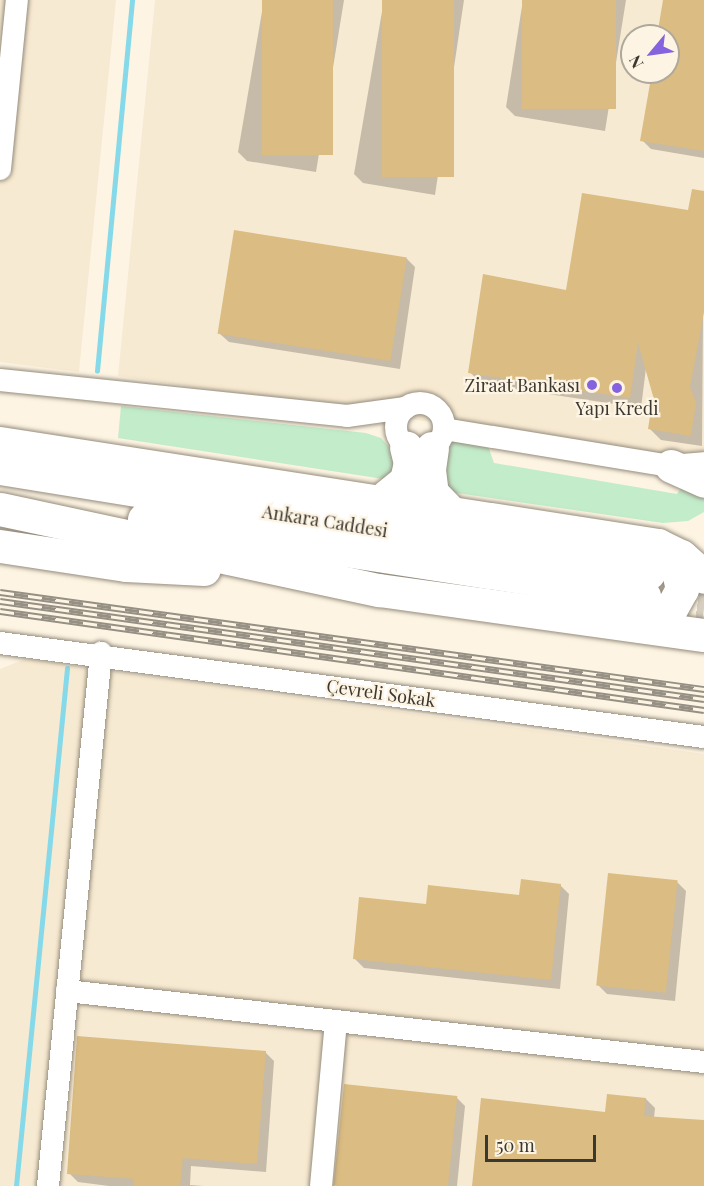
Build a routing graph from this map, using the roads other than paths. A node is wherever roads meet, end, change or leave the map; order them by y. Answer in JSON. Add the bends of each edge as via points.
{"nodes":[{"id":1,"x":17,"y":0,"type":"edge"},
{"id":2,"x":0,"y":168,"type":"edge"},
{"id":3,"x":0,"y":380,"type":"edge"},
{"id":4,"x":405,"y":408,"type":"junction"},
{"id":5,"x":347,"y":416,"type":"junction"},
{"id":6,"x":420,"y":440,"type":"junction"},
{"id":7,"x":0,"y":443,"type":"edge"},
{"id":8,"x":704,"y":463,"type":"edge"},
{"id":9,"x":670,"y":466,"type":"junction"},
{"id":10,"x":0,"y":467,"type":"edge"},
{"id":11,"x":198,"y":476,"type":"junction"},
{"id":12,"x":704,"y":481,"type":"edge"},
{"id":13,"x":0,"y":496,"type":"edge"},
{"id":14,"x":378,"y":503,"type":"junction"},
{"id":15,"x":0,"y":509,"type":"edge"},
{"id":16,"x":453,"y":515,"type":"junction"},
{"id":17,"x":0,"y":546,"type":"edge"},
{"id":18,"x":305,"y":574,"type":"junction"},
{"id":19,"x":704,"y":577,"type":"edge"},
{"id":20,"x":644,"y":585,"type":"junction"},
{"id":21,"x":704,"y":635,"type":"edge"},
{"id":22,"x":0,"y":643,"type":"edge"},
{"id":23,"x":57,"y":648,"type":"junction"},
{"id":24,"x":101,"y":653,"type":"junction"},
{"id":25,"x":0,"y":658,"type":"edge"},
{"id":26,"x":704,"y":737,"type":"edge"},
{"id":27,"x":67,"y":991,"type":"junction"},
{"id":28,"x":336,"y":1022,"type":"junction"},
{"id":29,"x":704,"y":1062,"type":"edge"},
{"id":30,"x":48,"y":1186,"type":"edge"},
{"id":31,"x":321,"y":1186,"type":"edge"}],
"edges":[{"from":1,"to":2,"type":"street"},
{"from":3,"to":5,"type":"street"},
{"from":4,"to":5,"type":"street"},
{"from":4,"to":6,"type":"street","via":[[396,423]]},
{"from":4,"to":6,"type":"street","via":[[419,403],[434,407],[443,418]]},
{"from":5,"to":6,"type":"street"},
{"from":6,"to":9,"type":"street"},
{"from":6,"to":14,"type":"highway","via":[[406,480]]},
{"from":6,"to":16,"type":"highway","via":[[432,493]]},
{"from":7,"to":11,"type":"highway"},
{"from":8,"to":9,"type":"street"},
{"from":9,"to":12,"type":"highway"},
{"from":10,"to":11,"type":"highway"},
{"from":10,"to":20,"type":"highway","name":"Ankara Caddesi"},
{"from":11,"to":14,"type":"highway"},
{"from":13,"to":20,"type":"highway","name":"Ankara Caddesi"},
{"from":14,"to":16,"type":"highway"},
{"from":15,"to":18,"type":"highway"},
{"from":16,"to":20,"type":"highway"},
{"from":17,"to":18,"type":"highway","via":[[126,565]]},
{"from":18,"to":20,"type":"highway","via":[[380,590]]},
{"from":19,"to":20,"type":"highway","via":[[681,556]]},
{"from":20,"to":21,"type":"highway"},
{"from":22,"to":23,"type":"street"},
{"from":23,"to":24,"type":"street","name":"Çevreli Sokak"},
{"from":23,"to":25,"type":"street"},
{"from":24,"to":26,"type":"street","name":"Çevreli Sokak"},
{"from":24,"to":27,"type":"street"},
{"from":27,"to":28,"type":"street"},
{"from":27,"to":30,"type":"street"},
{"from":28,"to":29,"type":"street"},
{"from":28,"to":31,"type":"street"}]}
